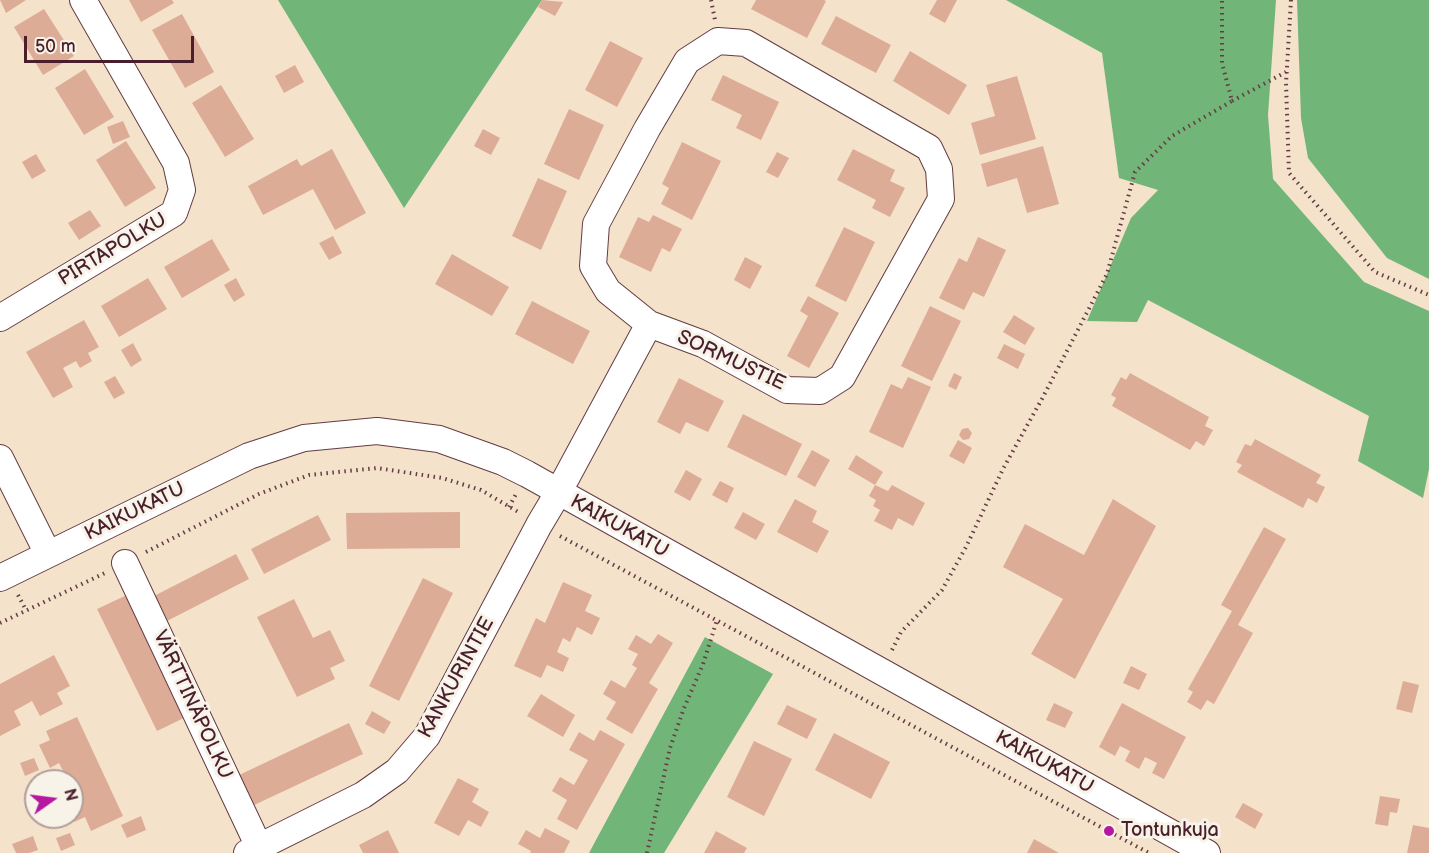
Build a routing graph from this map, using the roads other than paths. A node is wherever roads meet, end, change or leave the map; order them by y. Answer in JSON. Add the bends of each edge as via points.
{"nodes":[{"id":1,"x":83,"y":0,"type":"edge"},
{"id":2,"x":0,"y":318,"type":"edge"},
{"id":3,"x":649,"y":324,"type":"junction"},
{"id":4,"x":0,"y":458,"type":"edge"},
{"id":5,"x":558,"y":493,"type":"junction"},
{"id":6,"x":48,"y":554,"type":"junction"},
{"id":7,"x":125,"y":563,"type":"road end"},
{"id":8,"x":0,"y":578,"type":"edge"},
{"id":9,"x":253,"y":850,"type":"edge"},
{"id":10,"x":1207,"y":853,"type":"edge"}],
"edges":[{"from":1,"to":2,"type":"street","name":"PIRTAPOLKU","via":[[176,163],[182,190],[174,213]]},
{"from":3,"to":3,"type":"street","name":"SORMUSTIE","via":[[703,344],[787,390],[820,391],[842,377],[941,199],[939,169],[929,148],[746,43],[718,41],[687,61],[596,224],[593,266],[608,291]]},
{"from":3,"to":5,"type":"street","name":"KANKURINTIE"},
{"from":4,"to":6,"type":"street"},
{"from":5,"to":6,"type":"street","name":"KAIKUKATU","via":[[503,462],[439,439],[377,431],[304,438],[249,456]]},
{"from":5,"to":9,"type":"street","name":"KANKURINTIE","via":[[427,736],[412,754],[397,771],[363,795]]},
{"from":5,"to":10,"type":"street","name":"KAIKUKATU"},
{"from":6,"to":8,"type":"street","name":"KAIKUKATU"},
{"from":7,"to":9,"type":"street","name":"VÄRTTINÄPOLKU"}]}
